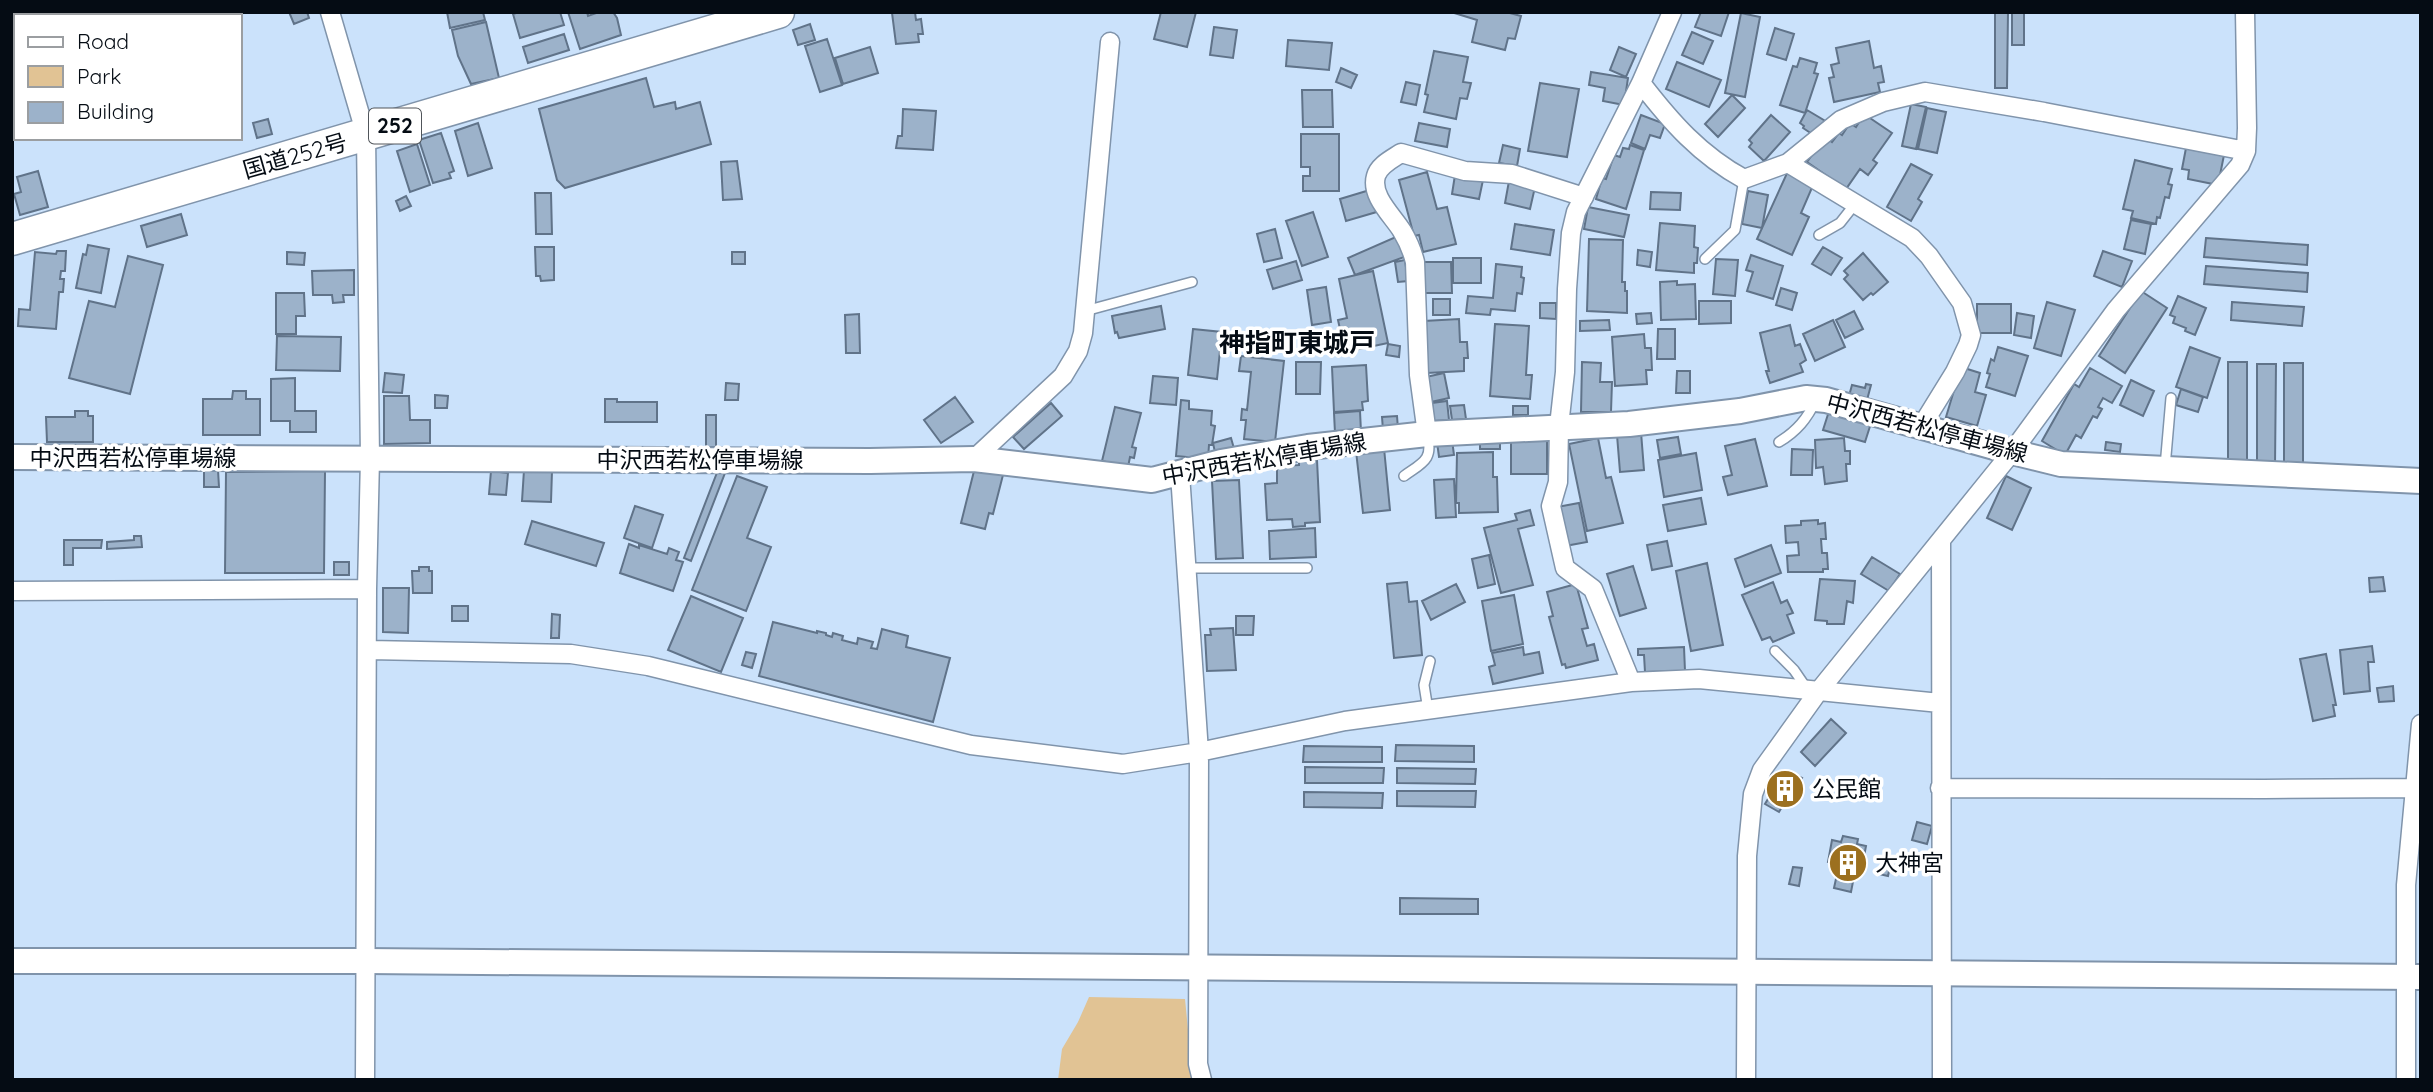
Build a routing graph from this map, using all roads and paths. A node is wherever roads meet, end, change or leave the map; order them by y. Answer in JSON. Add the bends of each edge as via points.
{"nodes":[{"id":1,"x":330,"y":12,"type":"edge"},
{"id":2,"x":778,"y":12,"type":"edge"},
{"id":3,"x":1672,"y":12,"type":"edge"},
{"id":4,"x":2245,"y":12,"type":"edge"},
{"id":5,"x":1110,"y":42,"type":"dead end"},
{"id":6,"x":1641,"y":83,"type":"junction"},
{"id":7,"x":366,"y":135,"type":"junction"},
{"id":8,"x":2246,"y":151,"type":"junction"},
{"id":9,"x":1788,"y":163,"type":"junction"},
{"id":10,"x":1744,"y":179,"type":"junction"},
{"id":11,"x":1584,"y":197,"type":"junction"},
{"id":12,"x":1855,"y":204,"type":"junction"},
{"id":13,"x":1819,"y":235,"type":"dead end"},
{"id":14,"x":12,"y":239,"type":"edge"},
{"id":15,"x":1705,"y":259,"type":"dead end"},
{"id":16,"x":1192,"y":282,"type":"dead end"},
{"id":17,"x":1085,"y":312,"type":"junction"},
{"id":18,"x":1817,"y":398,"type":"junction"},
{"id":19,"x":2171,"y":398,"type":"dead end"},
{"id":20,"x":1559,"y":426,"type":"junction"},
{"id":21,"x":1921,"y":426,"type":"junction"},
{"id":22,"x":1427,"y":434,"type":"junction"},
{"id":23,"x":1779,"y":442,"type":"dead end"},
{"id":24,"x":2012,"y":452,"type":"junction"},
{"id":25,"x":12,"y":457,"type":"edge"},
{"id":26,"x":370,"y":458,"type":"junction"},
{"id":27,"x":974,"y":458,"type":"junction"},
{"id":28,"x":2165,"y":468,"type":"junction"},
{"id":29,"x":1180,"y":474,"type":"junction"},
{"id":30,"x":1404,"y":477,"type":"dead end"},
{"id":31,"x":2421,"y":481,"type":"edge"},
{"id":32,"x":1941,"y":542,"type":"junction"},
{"id":33,"x":1186,"y":568,"type":"junction"},
{"id":34,"x":1307,"y":568,"type":"dead end"},
{"id":35,"x":367,"y":589,"type":"junction"},
{"id":36,"x":12,"y":591,"type":"edge"},
{"id":37,"x":369,"y":650,"type":"junction"},
{"id":38,"x":1775,"y":651,"type":"dead end"},
{"id":39,"x":1430,"y":661,"type":"dead end"},
{"id":40,"x":1631,"y":682,"type":"junction"},
{"id":41,"x":1813,"y":691,"type":"junction"},
{"id":42,"x":1940,"y":703,"type":"junction"},
{"id":43,"x":1428,"y":710,"type":"junction"},
{"id":44,"x":2421,"y":724,"type":"edge"},
{"id":45,"x":1199,"y":752,"type":"junction"},
{"id":46,"x":1940,"y":788,"type":"junction"},
{"id":47,"x":2416,"y":788,"type":"junction"},
{"id":48,"x":2416,"y":822,"type":"edge"},
{"id":49,"x":12,"y":961,"type":"edge"},
{"id":50,"x":365,"y":961,"type":"junction"},
{"id":51,"x":1199,"y":968,"type":"junction"},
{"id":52,"x":1747,"y":971,"type":"junction"},
{"id":53,"x":1941,"y":974,"type":"junction"},
{"id":54,"x":2414,"y":977,"type":"edge"},
{"id":55,"x":365,"y":1080,"type":"edge"},
{"id":56,"x":1202,"y":1080,"type":"edge"},
{"id":57,"x":1746,"y":1080,"type":"edge"},
{"id":58,"x":1942,"y":1080,"type":"edge"},
{"id":59,"x":2406,"y":1080,"type":"edge"}],
"edges":[{"from":1,"to":7,"type":"street"},
{"from":2,"to":7,"type":"highway","name":"国道252号","number":"252"},
{"from":3,"to":6,"type":"street"},
{"from":4,"to":8,"type":"street"},
{"from":5,"to":17,"type":"street"},
{"from":6,"to":10,"type":"street","via":[[1670,122],[1719,165]]},
{"from":6,"to":11,"type":"street"},
{"from":7,"to":14,"type":"highway","name":"国道252号","number":"252"},
{"from":7,"to":26,"type":"street"},
{"from":8,"to":9,"type":"street","via":[[1925,92],[1883,102],[1841,120]]},
{"from":8,"to":24,"type":"street","via":[[2239,166],[2116,310]]},
{"from":9,"to":10,"type":"street"},
{"from":9,"to":12,"type":"street"},
{"from":10,"to":15,"type":"lane","via":[[1735,230]]},
{"from":11,"to":20,"type":"street","via":[[1571,233]]},
{"from":11,"to":22,"type":"street","via":[[1512,174],[1465,171],[1401,153],[1376,175],[1383,204],[1412,248],[1415,262],[1419,375]]},
{"from":12,"to":13,"type":"lane","via":[[1840,223]]},
{"from":12,"to":21,"type":"street","via":[[1912,238],[1949,282],[1969,321],[1968,345]]},
{"from":16,"to":17,"type":"lane"},
{"from":17,"to":27,"type":"street","via":[[1078,351],[1063,376]]},
{"from":18,"to":20,"type":"main road","name":"中沢西若松停車場線","via":[[1629,424]]},
{"from":18,"to":21,"type":"main road","name":"中沢西若松停車場線"},
{"from":18,"to":23,"type":"lane","via":[[1809,416]]},
{"from":19,"to":28,"type":"lane"},
{"from":20,"to":22,"type":"main road","name":"中沢西若松停車場線"},
{"from":20,"to":40,"type":"street","via":[[1558,482],[1551,506],[1565,568],[1593,589]]},
{"from":21,"to":24,"type":"main road","name":"中沢西若松停車場線"},
{"from":22,"to":29,"type":"main road","name":"中沢西若松停車場線","via":[[1308,447]]},
{"from":22,"to":30,"type":"lane","via":[[1427,460]]},
{"from":24,"to":28,"type":"main road","name":"中沢西若松停車場線","via":[[2061,464]]},
{"from":24,"to":32,"type":"street"},
{"from":25,"to":26,"type":"main road","name":"中沢西若松停車場線"},
{"from":26,"to":27,"type":"main road","name":"中沢西若松停車場線"},
{"from":26,"to":35,"type":"street"},
{"from":27,"to":29,"type":"main road","name":"中沢西若松停車場線","via":[[1152,480]]},
{"from":28,"to":31,"type":"main road","name":"中沢西若松停車場線"},
{"from":29,"to":33,"type":"street"},
{"from":32,"to":41,"type":"street"},
{"from":32,"to":42,"type":"street"},
{"from":33,"to":34,"type":"lane"},
{"from":33,"to":45,"type":"street"},
{"from":35,"to":36,"type":"street"},
{"from":35,"to":37,"type":"street"},
{"from":37,"to":45,"type":"street","via":[[571,654],[648,666],[971,745],[1123,764]]},
{"from":37,"to":50,"type":"street"},
{"from":38,"to":41,"type":"lane"},
{"from":39,"to":43,"type":"lane","via":[[1424,685]]},
{"from":40,"to":41,"type":"street","via":[[1699,679]]},
{"from":40,"to":43,"type":"street"},
{"from":41,"to":42,"type":"street"},
{"from":41,"to":52,"type":"street","via":[[1762,770],[1752,794]]},
{"from":42,"to":46,"type":"street"},
{"from":43,"to":45,"type":"street","via":[[1345,721]]},
{"from":44,"to":47,"type":"street"},
{"from":45,"to":51,"type":"street"},
{"from":46,"to":47,"type":"street"},
{"from":46,"to":53,"type":"street"},
{"from":47,"to":48,"type":"street"},
{"from":48,"to":54,"type":"street","via":[[2406,885]]},
{"from":49,"to":50,"type":"main road"},
{"from":50,"to":51,"type":"main road"},
{"from":50,"to":55,"type":"street"},
{"from":51,"to":52,"type":"main road"},
{"from":51,"to":56,"type":"street","via":[[1198,1063]]},
{"from":52,"to":53,"type":"main road"},
{"from":52,"to":57,"type":"street"},
{"from":53,"to":54,"type":"main road"},
{"from":53,"to":58,"type":"street"},
{"from":54,"to":59,"type":"street"}]}
